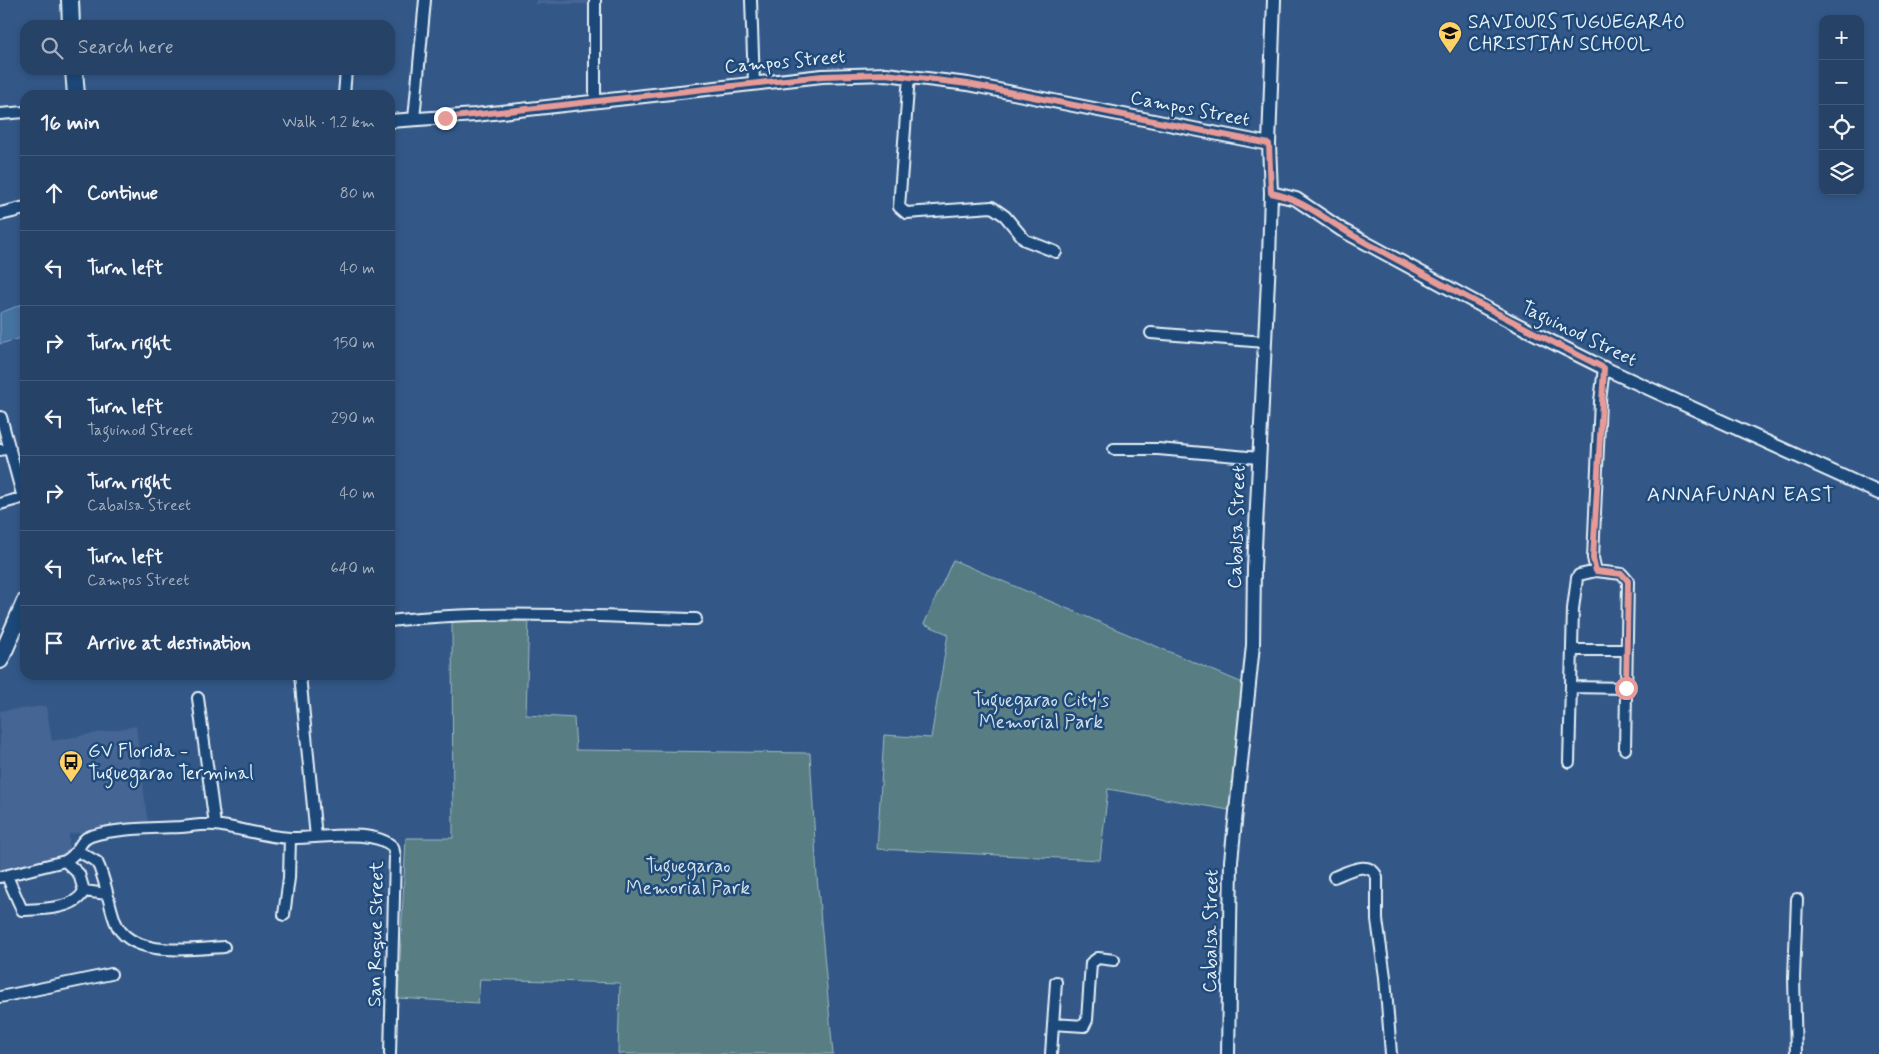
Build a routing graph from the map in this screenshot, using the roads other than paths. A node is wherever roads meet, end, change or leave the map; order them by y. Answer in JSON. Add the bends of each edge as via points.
{"nodes":[{"id":1,"x":70,"y":0,"type":"edge"},
{"id":2,"x":426,"y":0,"type":"edge"},
{"id":3,"x":595,"y":0,"type":"edge"},
{"id":4,"x":751,"y":0,"type":"edge"},
{"id":5,"x":1274,"y":0,"type":"edge"},
{"id":6,"x":71,"y":20,"type":"edge"},
{"id":7,"x":74,"y":75,"type":"edge"},
{"id":8,"x":346,"y":75,"type":"edge"},
{"id":9,"x":909,"y":76,"type":"junction"},
{"id":10,"x":754,"y":83,"type":"junction"},
{"id":11,"x":76,"y":90,"type":"edge"},
{"id":12,"x":344,"y":90,"type":"edge"},
{"id":13,"x":595,"y":100,"type":"junction"},
{"id":14,"x":20,"y":112,"type":"edge"},
{"id":15,"x":0,"y":114,"type":"edge"},
{"id":16,"x":414,"y":119,"type":"junction"},
{"id":17,"x":395,"y":121,"type":"edge"},
{"id":18,"x":1269,"y":144,"type":"junction"},
{"id":19,"x":1271,"y":193,"type":"junction"},
{"id":20,"x":20,"y":209,"type":"edge"},
{"id":21,"x":0,"y":214,"type":"edge"},
{"id":22,"x":1056,"y":252,"type":"dead end"},
{"id":23,"x":1151,"y":333,"type":"dead end"},
{"id":24,"x":1264,"y":342,"type":"junction"},
{"id":25,"x":1604,"y":368,"type":"junction"},
{"id":26,"x":2,"y":417,"type":"dead end"},
{"id":27,"x":5,"y":449,"type":"edge"},
{"id":28,"x":1114,"y":449,"type":"dead end"},
{"id":29,"x":1259,"y":458,"type":"junction"},
{"id":30,"x":20,"y":488,"type":"edge"},
{"id":31,"x":1879,"y":493,"type":"edge"},
{"id":32,"x":20,"y":499,"type":"edge"},
{"id":33,"x":0,"y":504,"type":"edge"},
{"id":34,"x":1596,"y":571,"type":"junction"},
{"id":35,"x":20,"y":614,"type":"edge"},
{"id":36,"x":696,"y":619,"type":"dead end"},
{"id":37,"x":395,"y":620,"type":"edge"},
{"id":38,"x":1572,"y":650,"type":"junction"},
{"id":39,"x":1627,"y":650,"type":"junction"},
{"id":40,"x":0,"y":660,"type":"edge"},
{"id":41,"x":300,"y":680,"type":"edge"},
{"id":42,"x":1572,"y":687,"type":"junction"},
{"id":43,"x":1626,"y":688,"type":"junction"},
{"id":44,"x":198,"y":698,"type":"dead end"},
{"id":45,"x":1625,"y":748,"type":"dead end"},
{"id":46,"x":1569,"y":762,"type":"dead end"},
{"id":47,"x":215,"y":825,"type":"junction"},
{"id":48,"x":316,"y":837,"type":"junction"},
{"id":49,"x":290,"y":838,"type":"junction"},
{"id":50,"x":78,"y":851,"type":"junction"},
{"id":51,"x":65,"y":861,"type":"junction"},
{"id":52,"x":3,"y":877,"type":"edge"},
{"id":53,"x":1334,"y":877,"type":"dead end"},
{"id":54,"x":84,"y":891,"type":"junction"},
{"id":55,"x":107,"y":894,"type":"junction"},
{"id":56,"x":1796,"y":899,"type":"dead end"},
{"id":57,"x":284,"y":915,"type":"dead end"},
{"id":58,"x":224,"y":947,"type":"dead end"},
{"id":59,"x":1114,"y":960,"type":"dead end"},
{"id":60,"x":111,"y":974,"type":"dead end"},
{"id":61,"x":1056,"y":982,"type":"dead end"},
{"id":62,"x":0,"y":997,"type":"edge"},
{"id":63,"x":1053,"y":1024,"type":"junction"},
{"id":64,"x":390,"y":1054,"type":"edge"},
{"id":65,"x":1051,"y":1054,"type":"edge"},
{"id":66,"x":1228,"y":1054,"type":"edge"},
{"id":67,"x":1391,"y":1054,"type":"edge"},
{"id":68,"x":1796,"y":1054,"type":"edge"}],
"edges":[{"from":1,"to":6,"type":"highway"},
{"from":2,"to":16,"type":"street"},
{"from":3,"to":13,"type":"street"},
{"from":4,"to":10,"type":"street"},
{"from":5,"to":18,"type":"street","name":"Cabalsa Street"},
{"from":7,"to":11,"type":"highway"},
{"from":8,"to":12,"type":"street"},
{"from":9,"to":10,"type":"street","name":"Campos Street","via":[[861,74]]},
{"from":9,"to":18,"type":"street","name":"Campos Street","via":[[968,84]]},
{"from":9,"to":22,"type":"street","via":[[899,207],[906,213],[992,207],[1005,216],[1025,240]]},
{"from":10,"to":13,"type":"street","name":"Campos Street"},
{"from":13,"to":16,"type":"street","name":"Campos Street"},
{"from":14,"to":15,"type":"street"},
{"from":16,"to":17,"type":"street","name":"Campos Street"},
{"from":18,"to":19,"type":"street","name":"Cabalsa Street"},
{"from":19,"to":24,"type":"street","name":"Cabalsa Street"},
{"from":19,"to":25,"type":"street","name":"Taguinod Street","via":[[1296,199],[1342,230]]},
{"from":20,"to":21,"type":"street"},
{"from":23,"to":24,"type":"street"},
{"from":24,"to":29,"type":"street","name":"Cabalsa Street"},
{"from":25,"to":31,"type":"street","name":"Taguinod Street"},
{"from":25,"to":34,"type":"street","via":[[1593,558]]},
{"from":26,"to":27,"type":"street"},
{"from":27,"to":30,"type":"street"},
{"from":28,"to":29,"type":"street","via":[[1158,449]]},
{"from":29,"to":66,"type":"street","name":"Cabalsa Street","via":[[1253,645],[1231,861]]},
{"from":32,"to":33,"type":"street"},
{"from":34,"to":38,"type":"street","via":[[1577,576]]},
{"from":34,"to":39,"type":"street","via":[[1622,574],[1627,578]]},
{"from":35,"to":40,"type":"highway"},
{"from":36,"to":37,"type":"street","via":[[521,614]]},
{"from":38,"to":39,"type":"street"},
{"from":38,"to":42,"type":"street"},
{"from":39,"to":43,"type":"street"},
{"from":41,"to":48,"type":"street"},
{"from":42,"to":43,"type":"street"},
{"from":42,"to":46,"type":"street"},
{"from":43,"to":45,"type":"street"},
{"from":44,"to":47,"type":"street"},
{"from":47,"to":49,"type":"street","name":"San Roque Street"},
{"from":47,"to":50,"type":"street","name":"San Roque Street","via":[[92,835],[82,842]]},
{"from":48,"to":49,"type":"street","name":"San Roque Street"},
{"from":48,"to":64,"type":"street","name":"San Roque Street","via":[[380,838],[393,848],[396,901]]},
{"from":49,"to":57,"type":"street"},
{"from":50,"to":51,"type":"street","name":"San Roque Street"},
{"from":50,"to":55,"type":"street","via":[[96,862]]},
{"from":51,"to":52,"type":"street"},
{"from":51,"to":54,"type":"street","via":[[79,874]]},
{"from":52,"to":54,"type":"street","via":[[22,910],[76,901]]},
{"from":53,"to":67,"type":"street","via":[[1364,868],[1371,869],[1377,877],[1377,920]]},
{"from":54,"to":55,"type":"street"},
{"from":55,"to":58,"type":"street","via":[[118,927],[137,943],[165,949]]},
{"from":56,"to":68,"type":"street"},
{"from":59,"to":63,"type":"street","via":[[1098,958],[1091,963],[1084,1026]]},
{"from":60,"to":62,"type":"street"},
{"from":61,"to":63,"type":"street"},
{"from":63,"to":65,"type":"street"}]}
